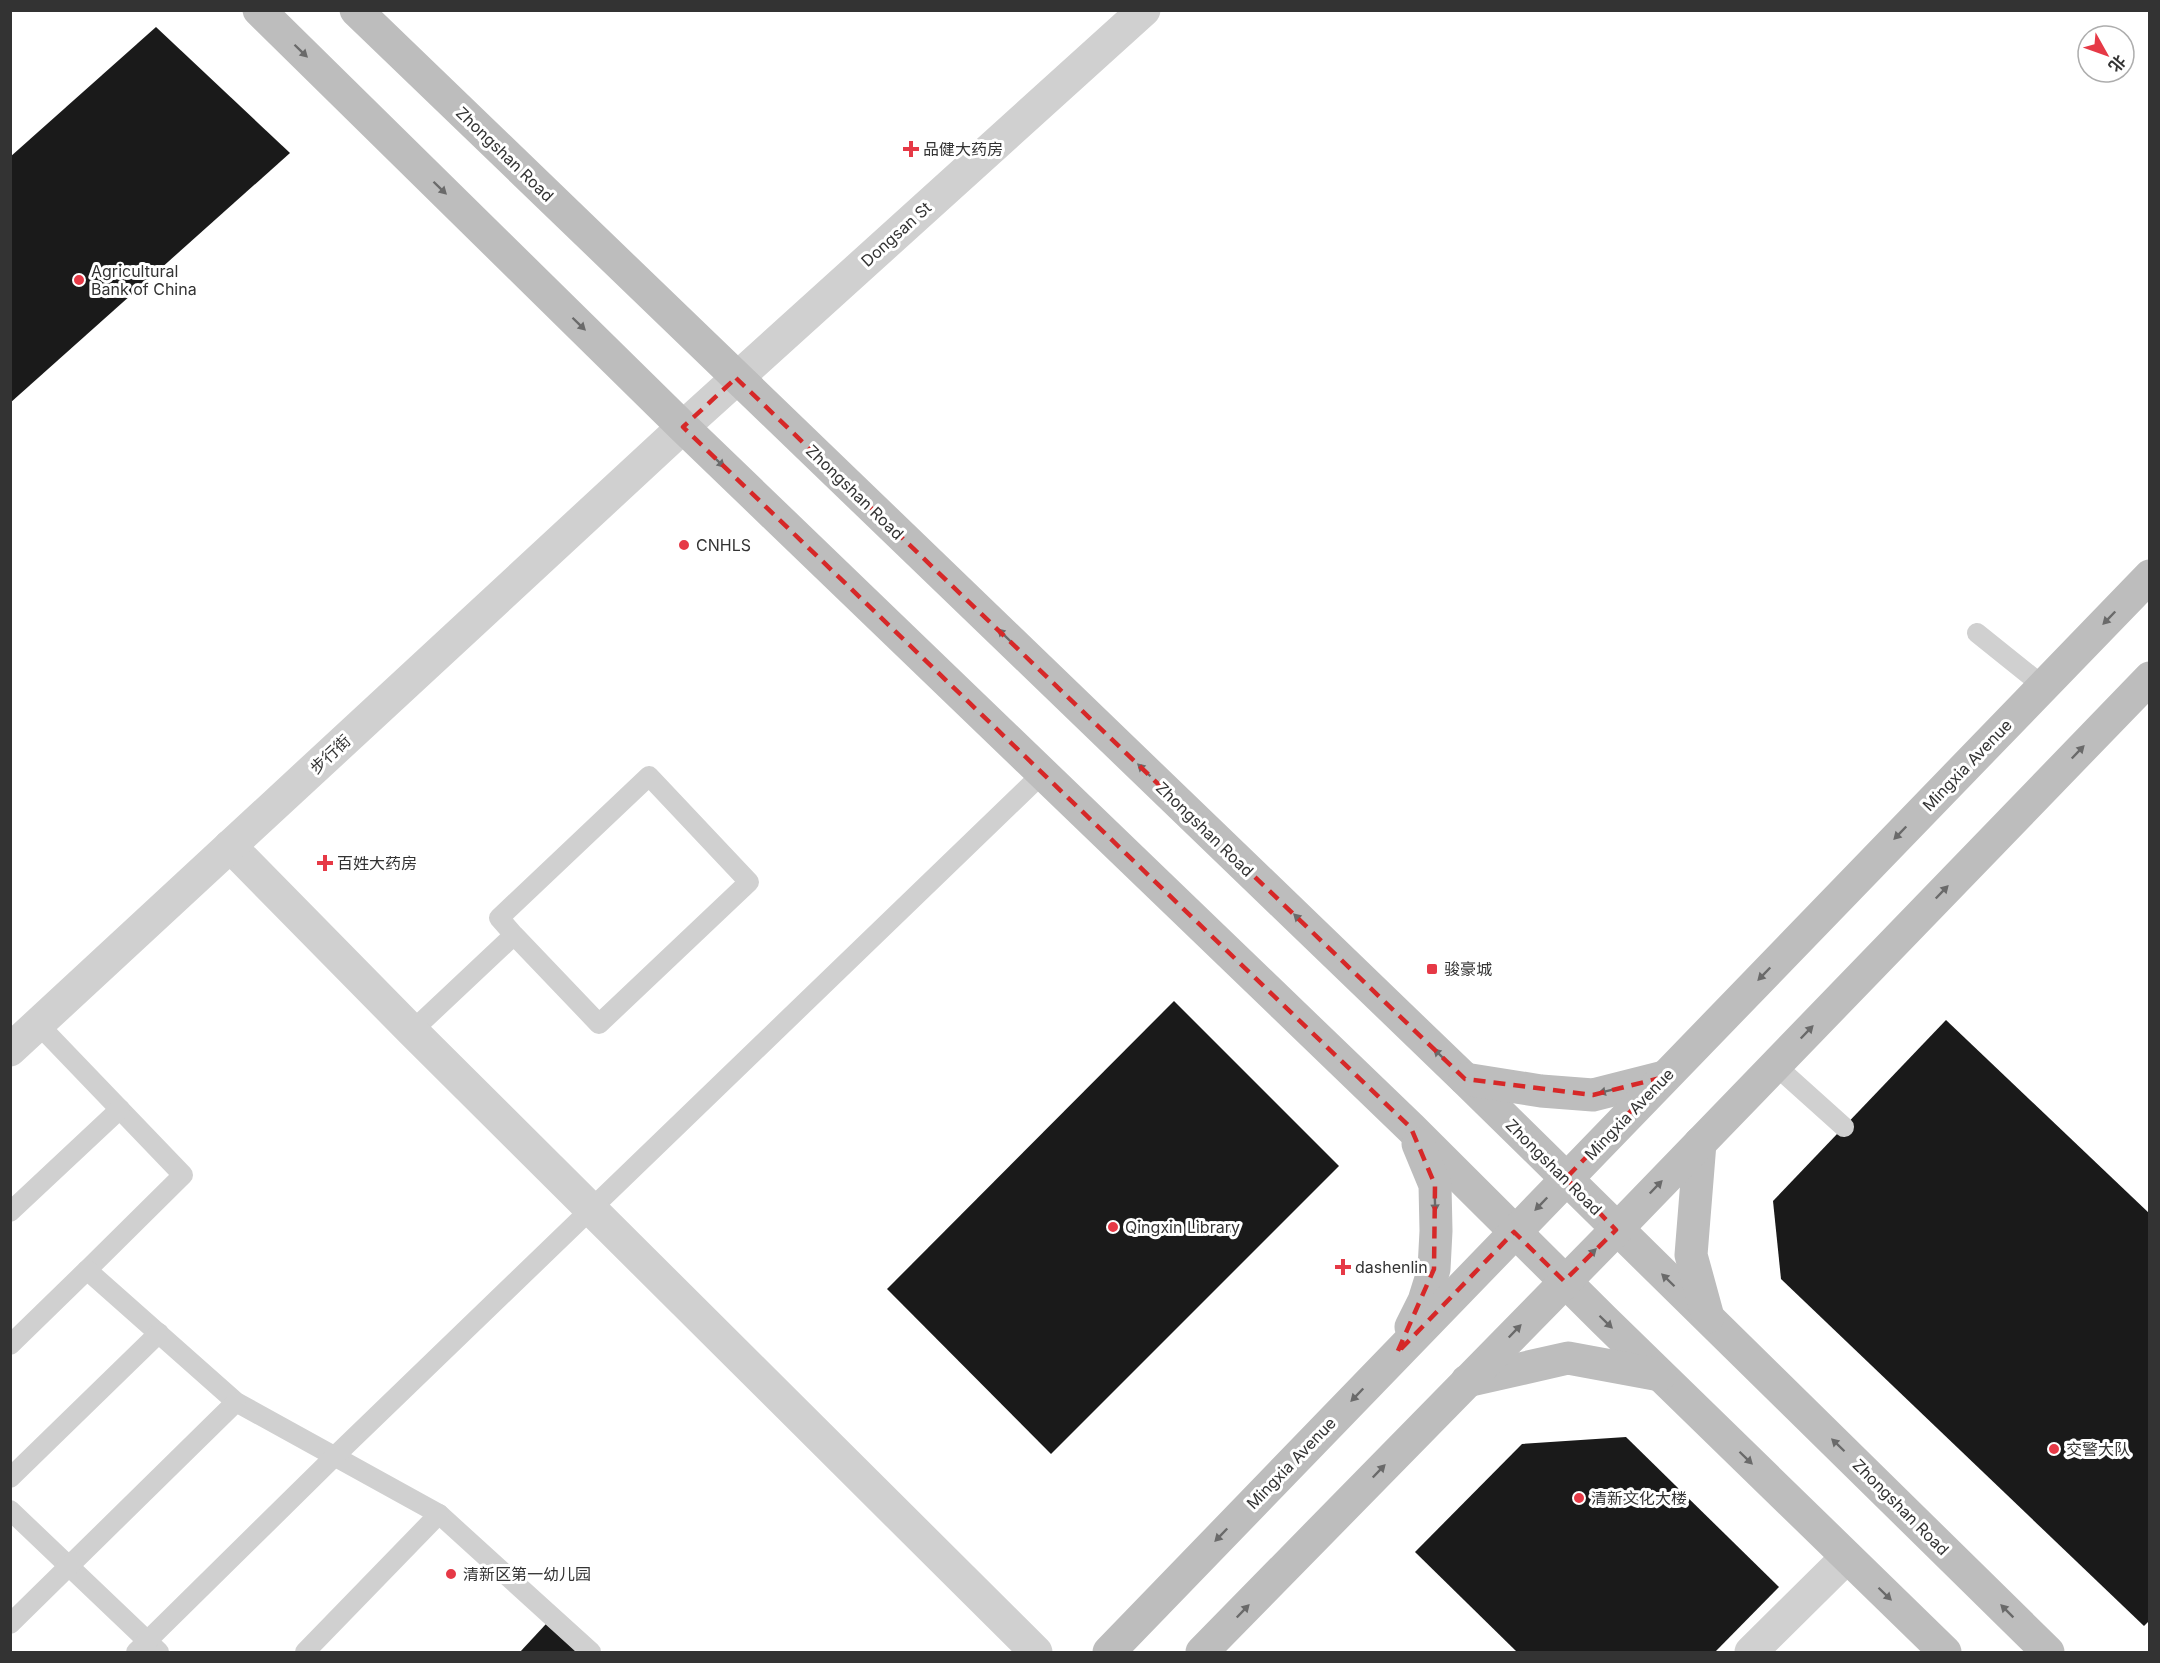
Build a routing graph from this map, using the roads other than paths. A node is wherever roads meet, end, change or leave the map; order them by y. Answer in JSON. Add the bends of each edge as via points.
{"nodes":[{"id":1,"x":259,"y":10,"type":"edge"},
{"id":2,"x":356,"y":10,"type":"edge"},
{"id":3,"x":1143,"y":10,"type":"edge"},
{"id":4,"x":736,"y":378,"type":"junction"},
{"id":5,"x":683,"y":426,"type":"junction"},
{"id":6,"x":650,"y":459,"type":"joint"},
{"id":7,"x":2150,"y":576,"type":"edge"},
{"id":8,"x":1977,"y":633,"type":"dead end"},
{"id":9,"x":2150,"y":678,"type":"edge"},
{"id":10,"x":2043,"y":686,"type":"junction"},
{"id":11,"x":1042,"y":773,"type":"junction"},
{"id":12,"x":230,"y":846,"type":"junction"},
{"id":13,"x":514,"y":935,"type":"junction"},
{"id":14,"x":38,"y":1024,"type":"junction"},
{"id":15,"x":412,"y":1031,"type":"junction"},
{"id":16,"x":10,"y":1050,"type":"edge"},
{"id":17,"x":1775,"y":1065,"type":"junction"},
{"id":18,"x":1664,"y":1077,"type":"junction"},
{"id":19,"x":1465,"y":1079,"type":"junction"},
{"id":20,"x":120,"y":1110,"type":"junction"},
{"id":21,"x":1844,"y":1127,"type":"dead end"},
{"id":22,"x":1411,"y":1128,"type":"junction"},
{"id":23,"x":1700,"y":1143,"type":"junction"},
{"id":24,"x":1566,"y":1178,"type":"junction"},
{"id":25,"x":591,"y":1208,"type":"junction"},
{"id":26,"x":10,"y":1212,"type":"edge"},
{"id":27,"x":1616,"y":1230,"type":"junction"},
{"id":28,"x":1514,"y":1232,"type":"junction"},
{"id":29,"x":87,"y":1270,"type":"junction"},
{"id":30,"x":1564,"y":1281,"type":"junction"},
{"id":31,"x":1708,"y":1319,"type":"junction"},
{"id":32,"x":159,"y":1333,"type":"junction"},
{"id":33,"x":10,"y":1345,"type":"edge"},
{"id":34,"x":1397,"y":1353,"type":"junction"},
{"id":35,"x":1660,"y":1375,"type":"junction"},
{"id":36,"x":1467,"y":1381,"type":"junction"},
{"id":37,"x":236,"y":1402,"type":"junction"},
{"id":38,"x":335,"y":1456,"type":"junction"},
{"id":39,"x":10,"y":1478,"type":"edge"},
{"id":40,"x":10,"y":1510,"type":"edge"},
{"id":41,"x":440,"y":1514,"type":"junction"},
{"id":42,"x":1847,"y":1557,"type":"junction"},
{"id":43,"x":67,"y":1566,"type":"junction"},
{"id":44,"x":10,"y":1624,"type":"edge"},
{"id":45,"x":147,"y":1649,"type":"edge"},
{"id":46,"x":305,"y":1653,"type":"edge"},
{"id":47,"x":591,"y":1653,"type":"edge"},
{"id":48,"x":1036,"y":1653,"type":"edge"},
{"id":49,"x":1109,"y":1653,"type":"edge"},
{"id":50,"x":1202,"y":1653,"type":"edge"},
{"id":51,"x":1751,"y":1653,"type":"edge"},
{"id":52,"x":1945,"y":1653,"type":"edge"},
{"id":53,"x":2048,"y":1653,"type":"edge"}],
"edges":[{"from":1,"to":5,"type":"main road","one_way":true},
{"from":2,"to":4,"type":"main road","name":"Zhongshan Road"},
{"from":3,"to":4,"type":"street","name":"Dongsan St"},
{"from":4,"to":5,"type":"street","name":"Dongsan St"},
{"from":19,"to":4,"type":"main road","name":"Zhongshan Road","one_way":true},
{"from":5,"to":6,"type":"street","name":"Dongsan St"},
{"from":5,"to":11,"type":"main road","one_way":true},
{"from":6,"to":12,"type":"street","name":"步行街"},
{"from":7,"to":10,"type":"main road","name":"Mingxia Avenue","one_way":true},
{"from":8,"to":10,"type":"lane"},
{"from":17,"to":9,"type":"main road","one_way":true},
{"from":10,"to":18,"type":"main road","name":"Mingxia Avenue","one_way":true},
{"from":11,"to":22,"type":"main road"},
{"from":11,"to":25,"type":"lane"},
{"from":12,"to":14,"type":"street","name":"步行街"},
{"from":12,"to":15,"type":"street"},
{"from":13,"to":13,"type":"lane","via":[[599,1024],[749,882],[649,776],[499,918]]},
{"from":13,"to":15,"type":"lane"},
{"from":14,"to":16,"type":"street","name":"步行街"},
{"from":14,"to":20,"type":"lane"},
{"from":15,"to":25,"type":"street"},
{"from":17,"to":21,"type":"lane"},
{"from":17,"to":23,"type":"main road"},
{"from":18,"to":19,"type":"main road","one_way":true,"via":[[1593,1095]]},
{"from":18,"to":24,"type":"main road","name":"Mingxia Avenue"},
{"from":19,"to":24,"type":"main road","name":"Zhongshan Road"},
{"from":20,"to":26,"type":"lane"},
{"from":20,"to":29,"type":"lane","via":[[183,1175]]},
{"from":22,"to":28,"type":"main road"},
{"from":22,"to":34,"type":"main road","one_way":true,"via":[[1435,1185],[1434,1269],[1424,1301]]},
{"from":27,"to":23,"type":"main road","one_way":true},
{"from":23,"to":31,"type":"main road","via":[[1691,1255]]},
{"from":24,"to":27,"type":"main road","name":"Zhongshan Road"},
{"from":24,"to":28,"type":"main road","name":"Mingxia Avenue","one_way":true},
{"from":25,"to":38,"type":"lane"},
{"from":25,"to":48,"type":"street"},
{"from":30,"to":27,"type":"main road","one_way":true},
{"from":31,"to":27,"type":"main road","name":"Zhongshan Road","one_way":true},
{"from":28,"to":30,"type":"main road"},
{"from":28,"to":34,"type":"main road","name":"Mingxia Avenue"},
{"from":29,"to":32,"type":"lane"},
{"from":29,"to":33,"type":"lane"},
{"from":30,"to":35,"type":"main road","one_way":true},
{"from":36,"to":30,"type":"main road","one_way":true},
{"from":53,"to":31,"type":"main road","name":"Zhongshan Road","one_way":true},
{"from":32,"to":37,"type":"lane"},
{"from":32,"to":39,"type":"lane"},
{"from":34,"to":49,"type":"main road","name":"Mingxia Avenue","one_way":true},
{"from":35,"to":36,"type":"main road","via":[[1568,1358]]},
{"from":35,"to":42,"type":"main road","one_way":true},
{"from":50,"to":36,"type":"main road","one_way":true},
{"from":37,"to":38,"type":"lane"},
{"from":37,"to":43,"type":"lane"},
{"from":38,"to":41,"type":"lane"},
{"from":38,"to":45,"type":"lane"},
{"from":40,"to":43,"type":"lane"},
{"from":41,"to":46,"type":"lane"},
{"from":41,"to":47,"type":"lane"},
{"from":42,"to":51,"type":"street"},
{"from":42,"to":52,"type":"main road","one_way":true},
{"from":43,"to":44,"type":"lane"},
{"from":43,"to":45,"type":"lane"}]}
